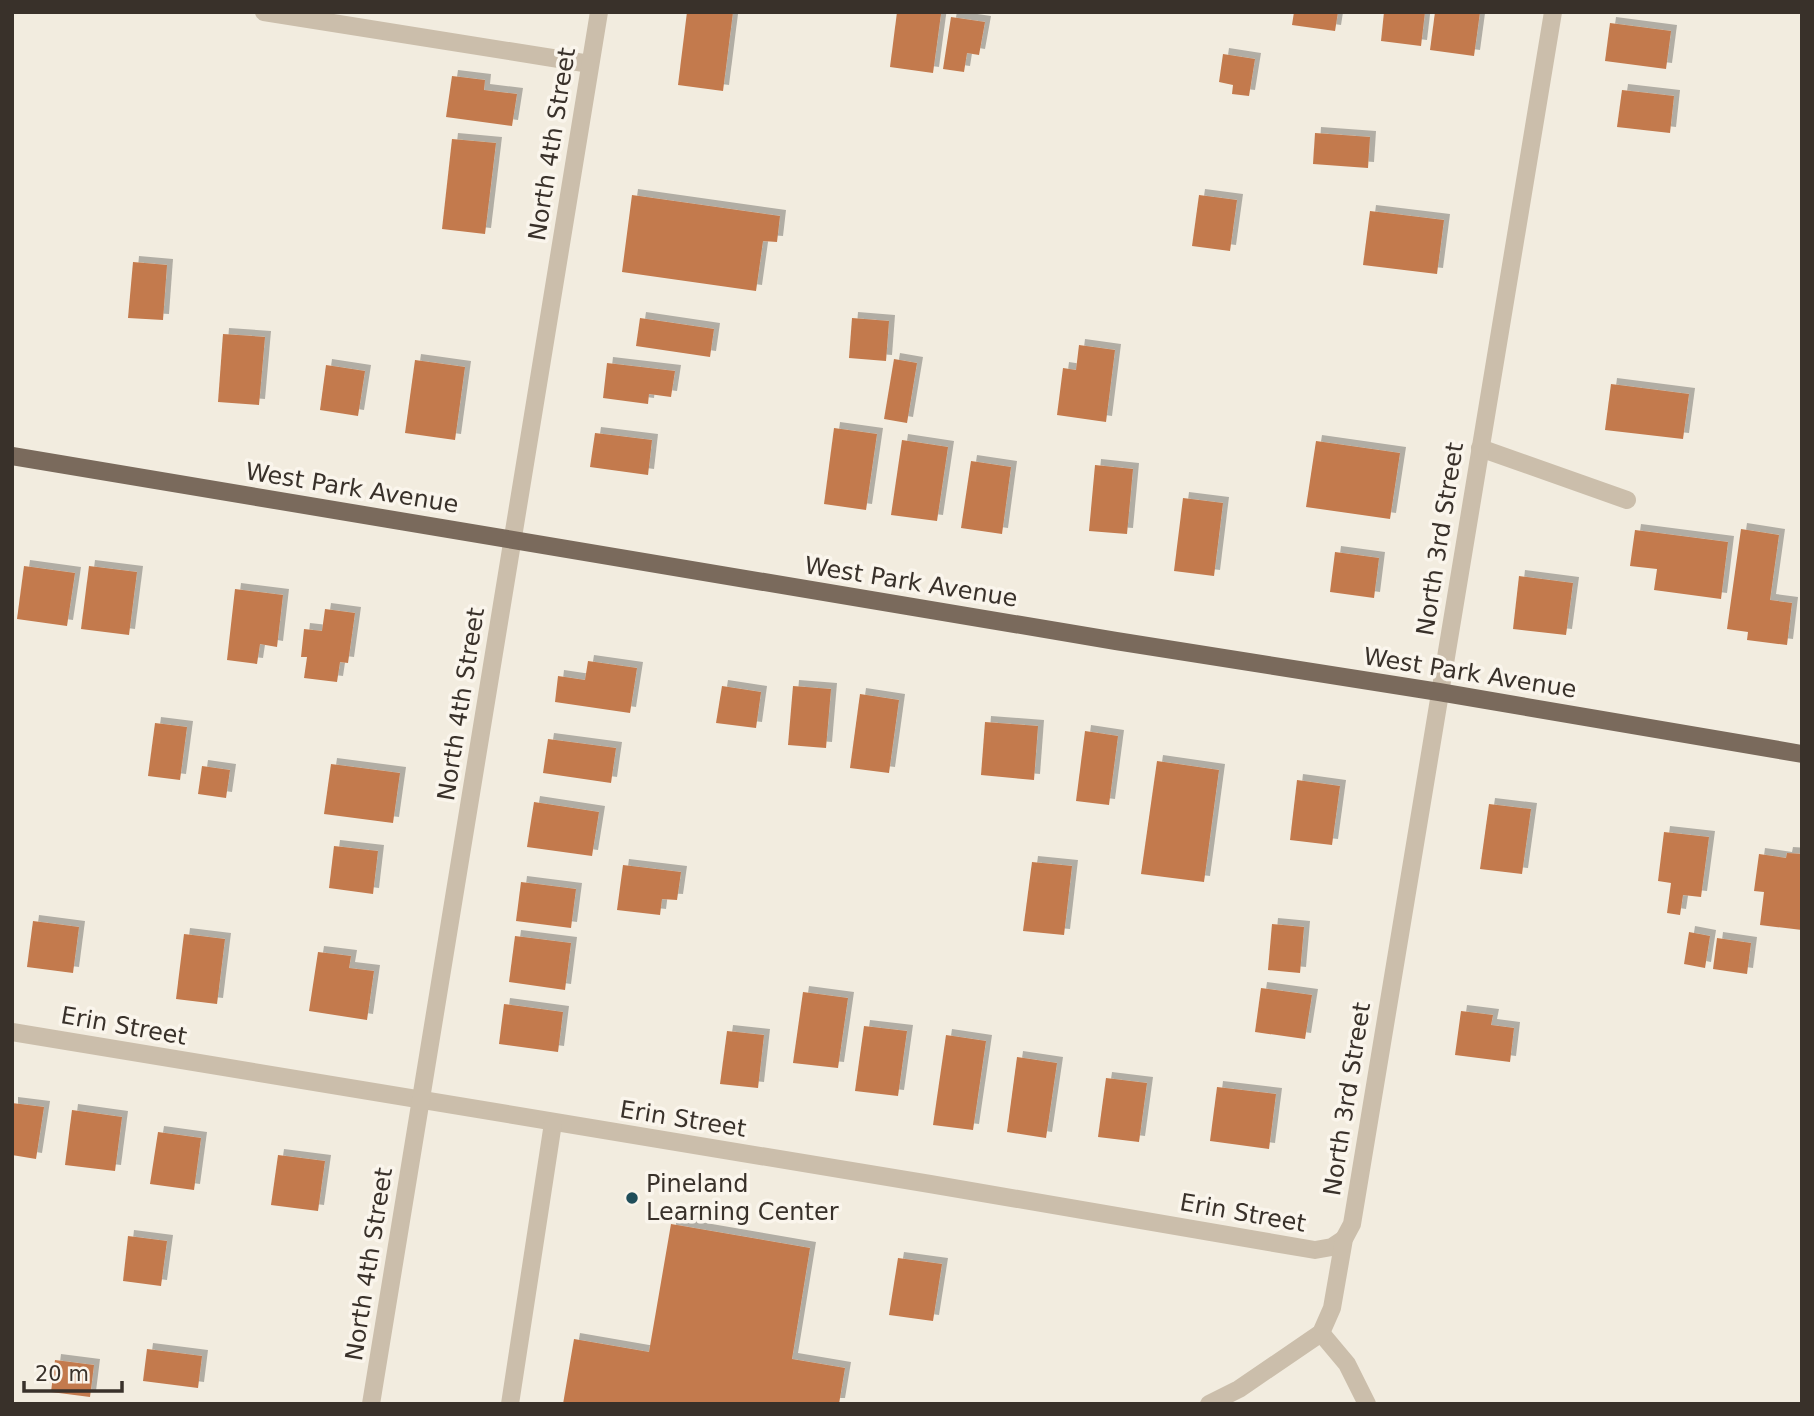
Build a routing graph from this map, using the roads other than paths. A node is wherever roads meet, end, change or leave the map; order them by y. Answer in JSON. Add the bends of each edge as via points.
{"nodes":[{"id":1,"x":264,"y":12,"type":"edge"},
{"id":2,"x":599,"y":12,"type":"edge"},
{"id":3,"x":1553,"y":12,"type":"edge"},
{"id":4,"x":590,"y":64,"type":"junction"},
{"id":5,"x":1480,"y":448,"type":"junction"},
{"id":6,"x":12,"y":456,"type":"edge"},
{"id":7,"x":1627,"y":500,"type":"dead end"},
{"id":8,"x":513,"y":540,"type":"junction"},
{"id":9,"x":1439,"y":692,"type":"junction"},
{"id":10,"x":1802,"y":754,"type":"edge"},
{"id":11,"x":12,"y":1032,"type":"edge"},
{"id":12,"x":420,"y":1100,"type":"junction"},
{"id":13,"x":553,"y":1122,"type":"junction"},
{"id":14,"x":1344,"y":1239,"type":"junction"},
{"id":15,"x":1321,"y":1333,"type":"junction"},
{"id":16,"x":371,"y":1404,"type":"edge"},
{"id":17,"x":510,"y":1404,"type":"edge"},
{"id":18,"x":1209,"y":1404,"type":"edge"},
{"id":19,"x":1367,"y":1404,"type":"edge"}],
"edges":[{"from":1,"to":4,"type":"street"},
{"from":2,"to":4,"type":"street","name":"North 4th Street"},
{"from":3,"to":5,"type":"street","name":"North 3rd Street"},
{"from":4,"to":8,"type":"street","name":"North 4th Street"},
{"from":5,"to":7,"type":"street"},
{"from":5,"to":9,"type":"street","name":"North 3rd Street"},
{"from":6,"to":8,"type":"main road","name":"West Park Avenue"},
{"from":8,"to":9,"type":"main road","name":"West Park Avenue"},
{"from":8,"to":12,"type":"street","name":"North 4th Street"},
{"from":9,"to":10,"type":"main road","name":"West Park Avenue"},
{"from":9,"to":14,"type":"street","name":"North 3rd Street","via":[[1352,1224]]},
{"from":11,"to":12,"type":"street","name":"Erin Street"},
{"from":12,"to":13,"type":"street","name":"Erin Street"},
{"from":12,"to":16,"type":"street","name":"North 4th Street"},
{"from":13,"to":14,"type":"street","name":"Erin Street","via":[[1315,1250]]},
{"from":13,"to":17,"type":"street"},
{"from":14,"to":15,"type":"street","name":"North 3rd Street","via":[[1332,1308]]},
{"from":15,"to":18,"type":"street"},
{"from":15,"to":19,"type":"street","via":[[1347,1364]]}]}
